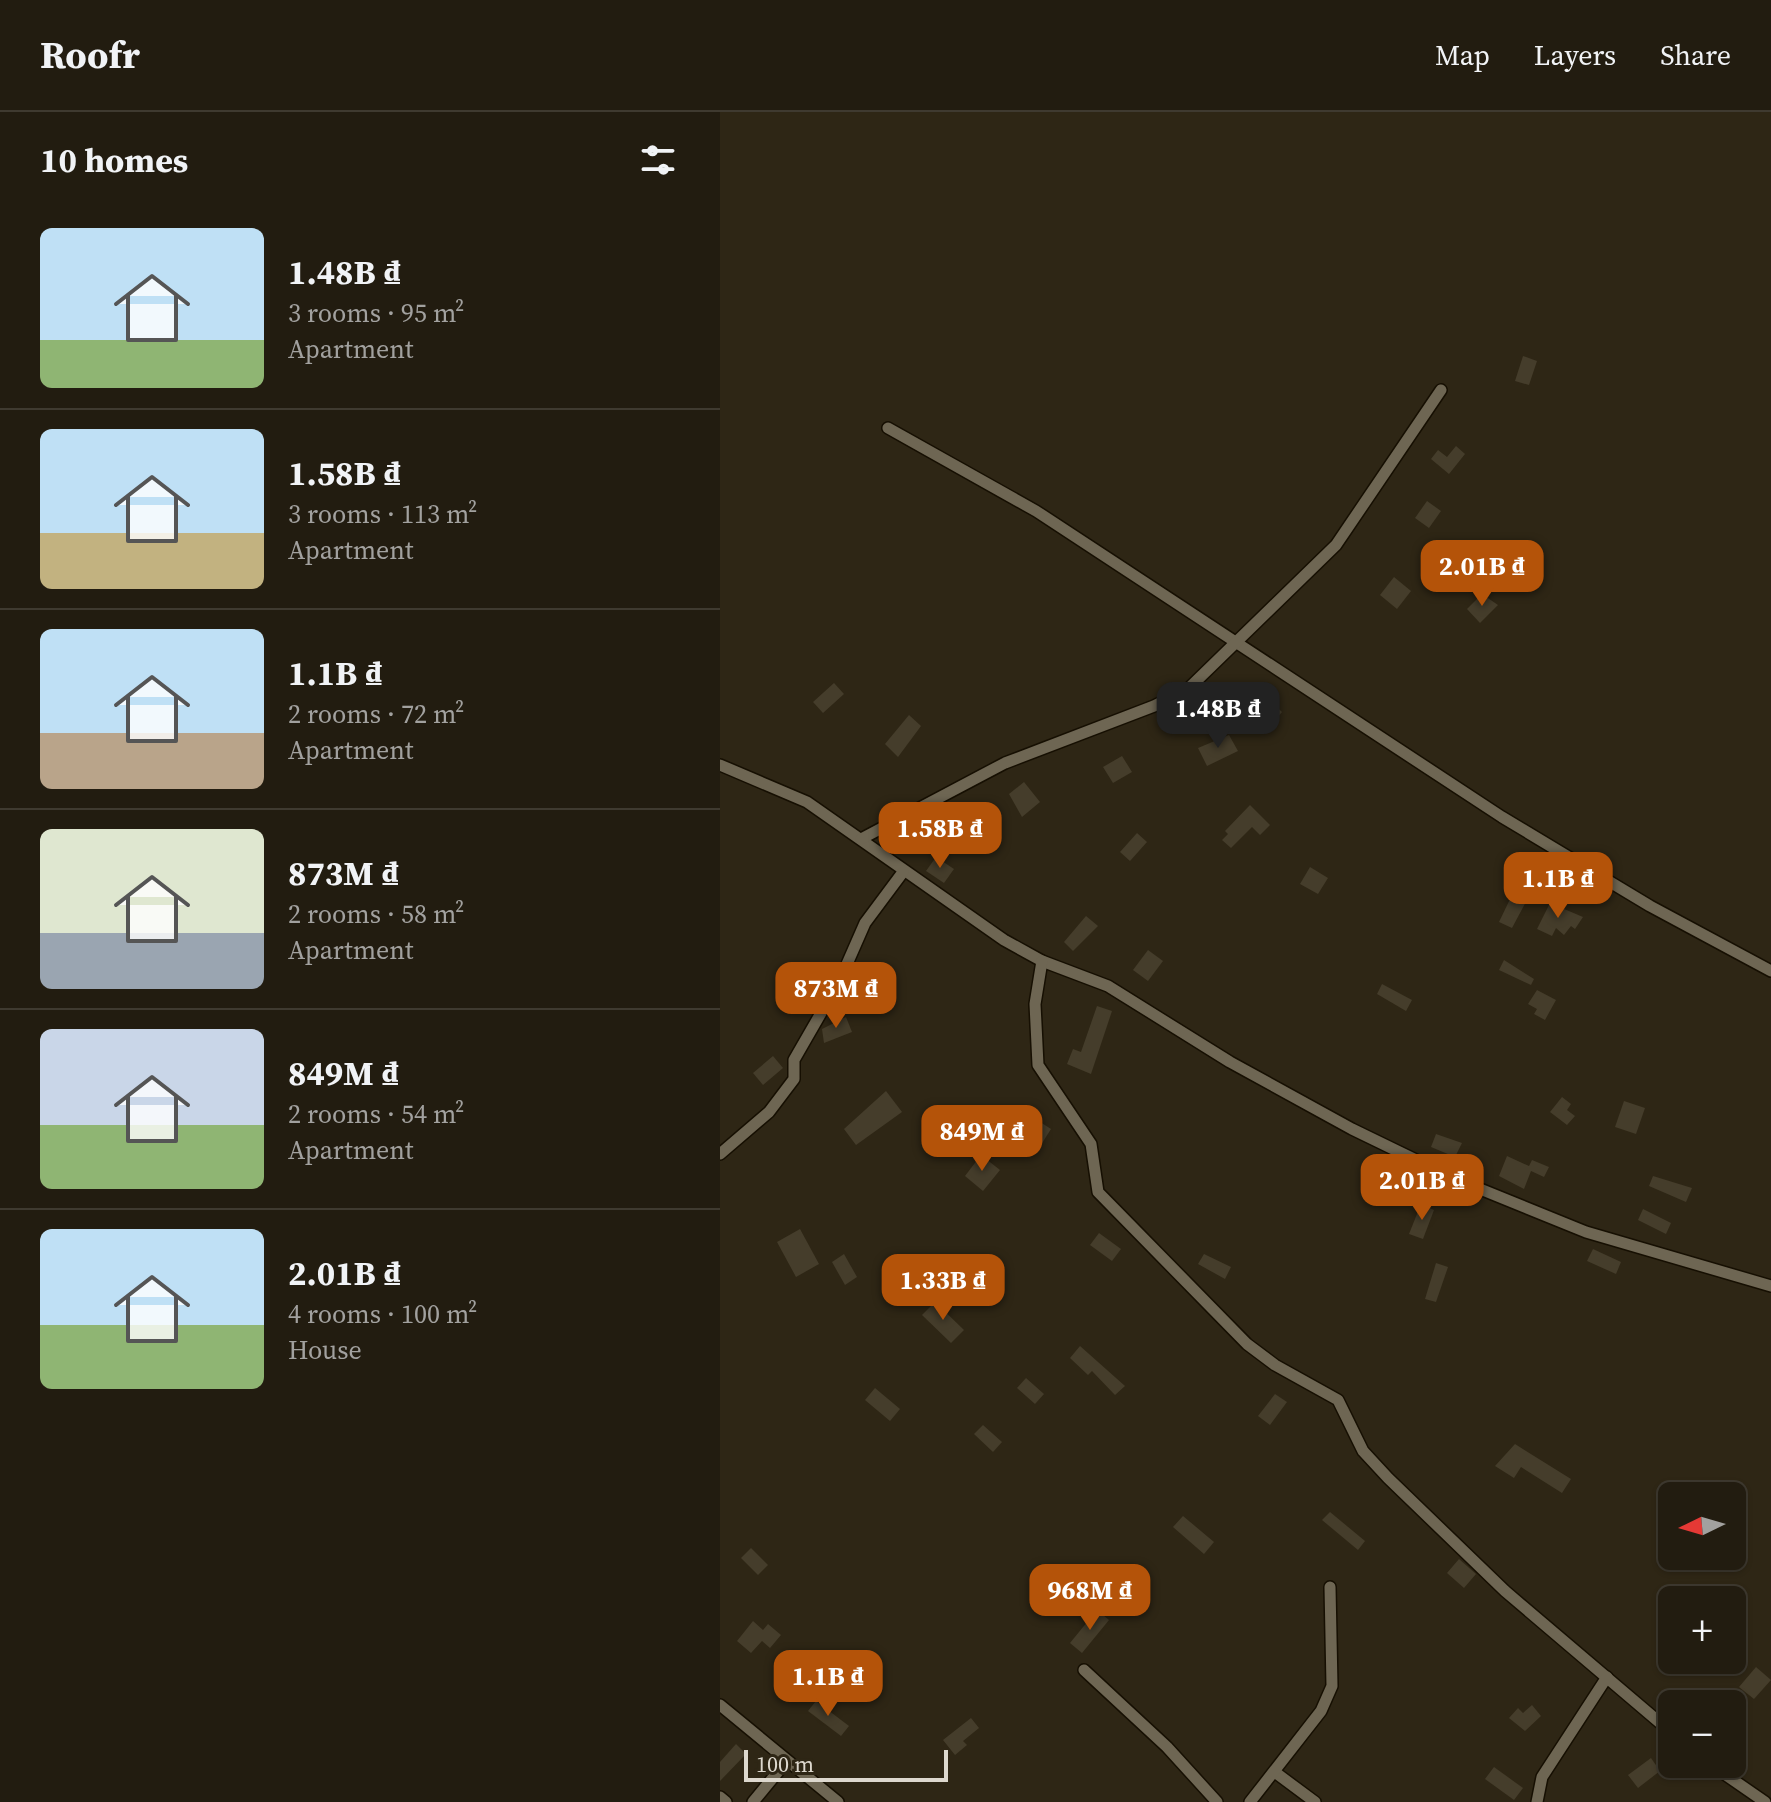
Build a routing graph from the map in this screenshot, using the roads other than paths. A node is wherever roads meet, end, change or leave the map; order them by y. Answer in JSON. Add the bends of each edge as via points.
{"nodes":[{"id":1,"x":1441,"y":390,"type":"dead end"},
{"id":2,"x":888,"y":428,"type":"dead end"},
{"id":3,"x":1236,"y":645,"type":"junction"},
{"id":4,"x":720,"y":765,"type":"edge"},
{"id":5,"x":861,"y":839,"type":"junction"},
{"id":6,"x":903,"y":872,"type":"junction"},
{"id":7,"x":1042,"y":961,"type":"junction"},
{"id":8,"x":1771,"y":971,"type":"edge"},
{"id":9,"x":720,"y":1154,"type":"edge"},
{"id":10,"x":1771,"y":1286,"type":"edge"},
{"id":11,"x":1330,"y":1587,"type":"dead end"},
{"id":12,"x":1084,"y":1670,"type":"dead end"},
{"id":13,"x":1607,"y":1677,"type":"junction"},
{"id":14,"x":720,"y":1705,"type":"edge"},
{"id":15,"x":1658,"y":1721,"type":"edge"},
{"id":16,"x":786,"y":1762,"type":"junction"},
{"id":17,"x":1276,"y":1773,"type":"junction"},
{"id":18,"x":1730,"y":1778,"type":"edge"},
{"id":19,"x":720,"y":1797,"type":"edge"},
{"id":20,"x":726,"y":1802,"type":"edge"},
{"id":21,"x":753,"y":1802,"type":"edge"},
{"id":22,"x":838,"y":1802,"type":"edge"},
{"id":23,"x":1217,"y":1802,"type":"edge"},
{"id":24,"x":1250,"y":1802,"type":"edge"},
{"id":25,"x":1315,"y":1802,"type":"edge"},
{"id":26,"x":1537,"y":1802,"type":"edge"},
{"id":27,"x":1765,"y":1802,"type":"edge"}],
"edges":[{"from":1,"to":3,"type":"street","via":[[1336,545]]},
{"from":2,"to":3,"type":"street","via":[[1036,511]]},
{"from":3,"to":5,"type":"street","via":[[1170,699],[1005,763]]},
{"from":3,"to":8,"type":"street","via":[[1502,817]]},
{"from":4,"to":5,"type":"street","via":[[807,802]]},
{"from":5,"to":6,"type":"street"},
{"from":6,"to":7,"type":"street"},
{"from":6,"to":9,"type":"street","via":[[865,923],[840,980],[794,1060],[794,1079],[769,1112]]},
{"from":7,"to":10,"type":"street","via":[[1108,986],[1270,1084],[1453,1178],[1586,1232]]},
{"from":7,"to":13,"type":"street","via":[[1035,1004],[1038,1065],[1091,1144],[1098,1192],[1247,1344],[1338,1400],[1363,1451],[1388,1478],[1505,1591]]},
{"from":11,"to":17,"type":"street","via":[[1332,1686],[1321,1711]]},
{"from":12,"to":23,"type":"street"},
{"from":13,"to":15,"type":"street"},
{"from":13,"to":26,"type":"street","via":[[1542,1777]]},
{"from":14,"to":16,"type":"street"},
{"from":16,"to":21,"type":"street"},
{"from":16,"to":22,"type":"street"},
{"from":17,"to":24,"type":"street"},
{"from":17,"to":25,"type":"street"},
{"from":18,"to":27,"type":"street"},
{"from":19,"to":20,"type":"street"}]}
